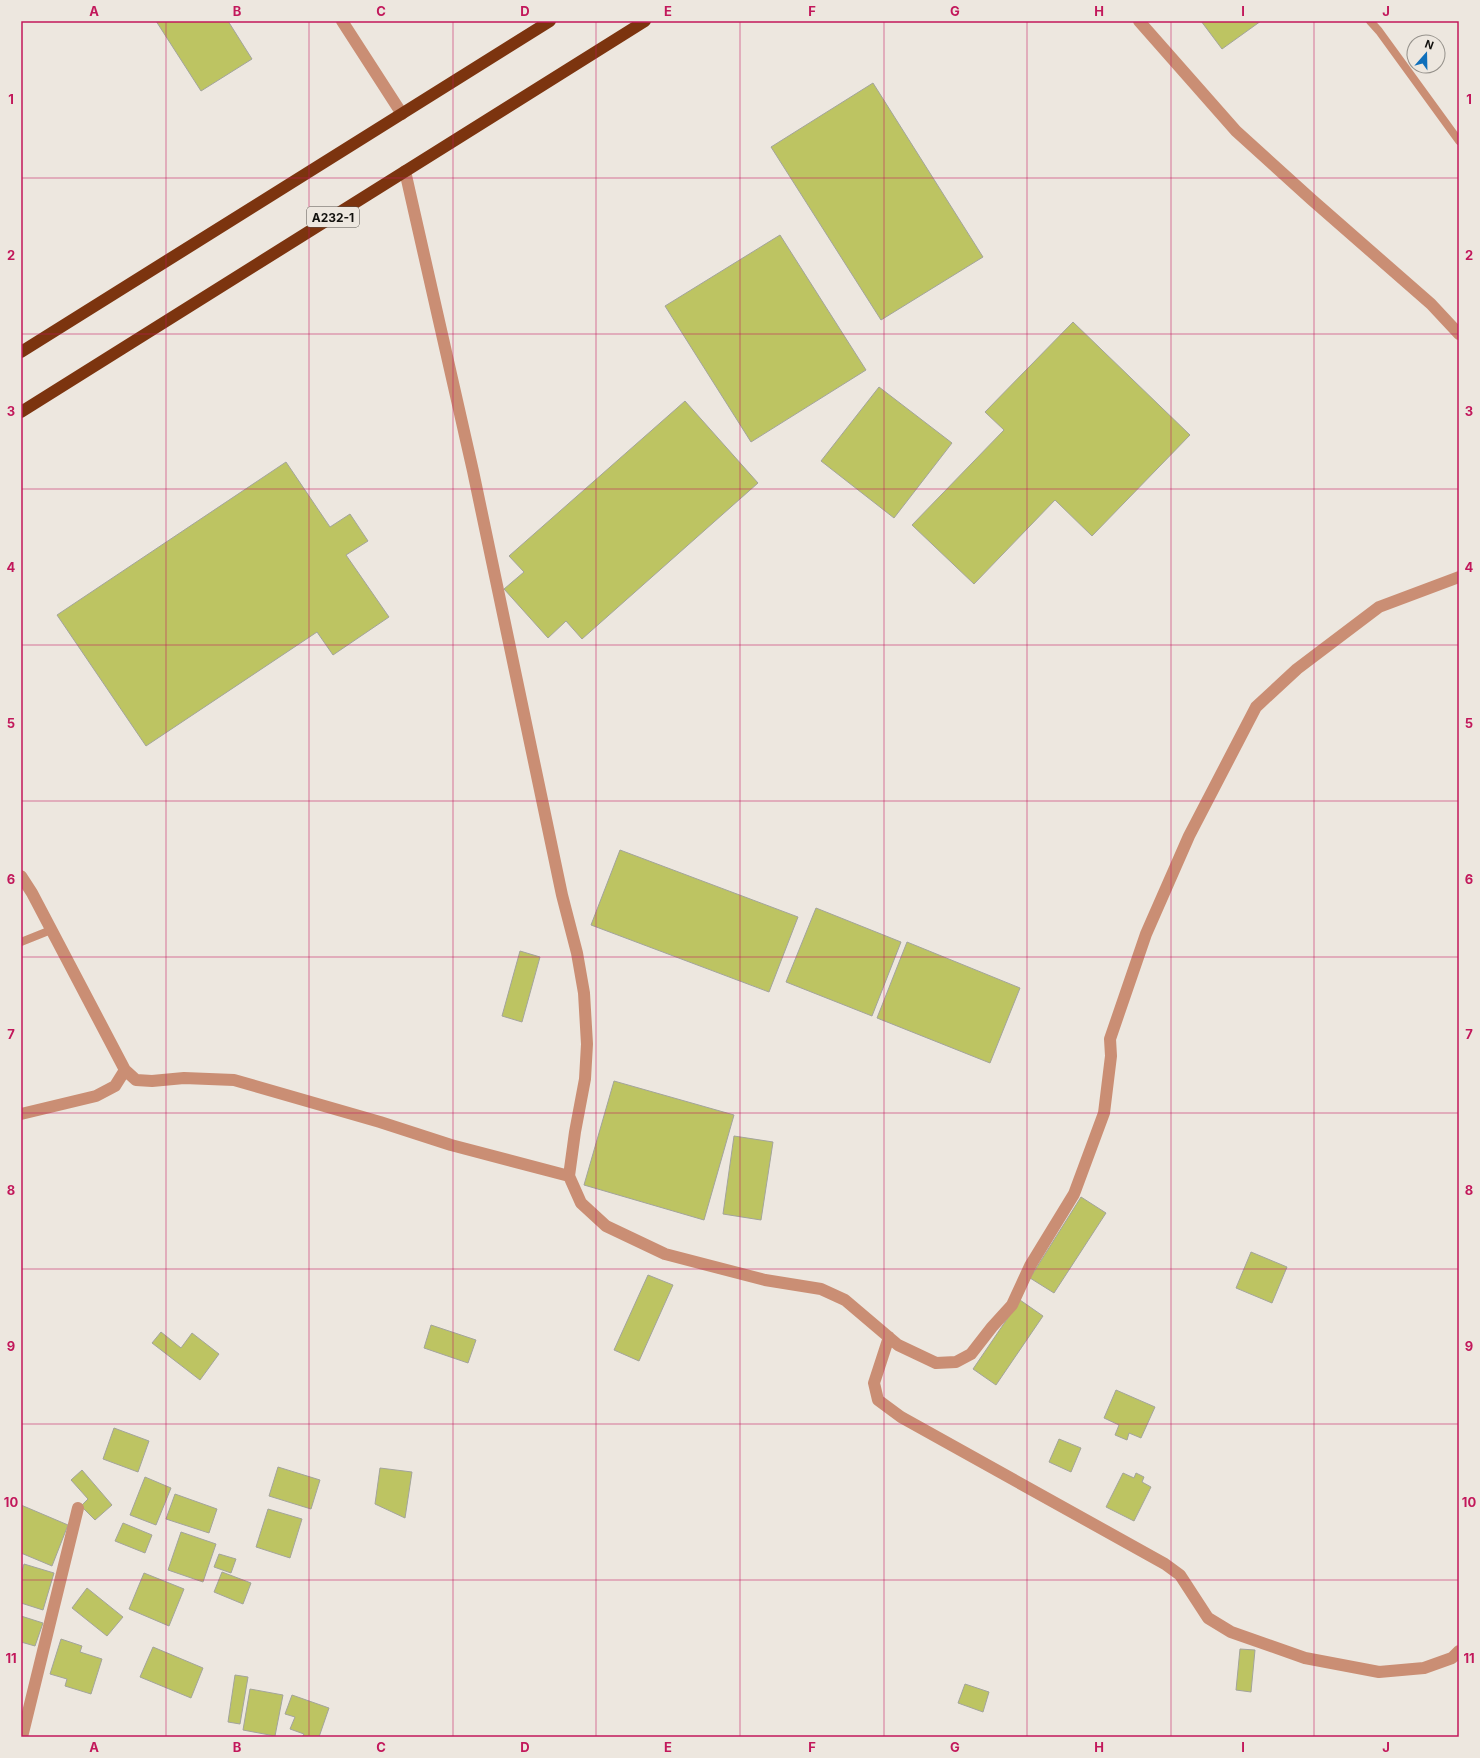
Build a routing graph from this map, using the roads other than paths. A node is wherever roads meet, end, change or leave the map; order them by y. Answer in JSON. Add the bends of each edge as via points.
{"nodes":[{"id":1,"x":342,"y":21,"type":"edge"},
{"id":2,"x":550,"y":21,"type":"edge"},
{"id":3,"x":645,"y":21,"type":"edge"},
{"id":4,"x":1139,"y":21,"type":"edge"},
{"id":5,"x":1370,"y":21,"type":"edge"},
{"id":6,"x":402,"y":114,"type":"junction"},
{"id":7,"x":1459,"y":141,"type":"edge"},
{"id":8,"x":405,"y":171,"type":"junction"},
{"id":9,"x":1459,"y":334,"type":"edge"},
{"id":10,"x":21,"y":352,"type":"edge"},
{"id":11,"x":21,"y":412,"type":"edge"},
{"id":12,"x":1459,"y":577,"type":"edge"},
{"id":13,"x":21,"y":876,"type":"edge"},
{"id":14,"x":51,"y":930,"type":"junction"},
{"id":15,"x":21,"y":942,"type":"edge"},
{"id":16,"x":125,"y":1070,"type":"junction"},
{"id":17,"x":21,"y":1114,"type":"edge"},
{"id":18,"x":569,"y":1176,"type":"junction"},
{"id":19,"x":890,"y":1338,"type":"junction"},
{"id":20,"x":78,"y":1508,"type":"dead end"},
{"id":21,"x":1459,"y":1651,"type":"edge"},
{"id":22,"x":22,"y":1737,"type":"edge"}],
"edges":[{"from":1,"to":6,"type":"street"},
{"from":2,"to":6,"type":"highway"},
{"from":3,"to":8,"type":"highway","number":"A232-1"},
{"from":4,"to":9,"type":"street","via":[[1236,131],[1431,304]]},
{"from":5,"to":7,"type":"lane"},
{"from":6,"to":10,"type":"highway"},
{"from":8,"to":11,"type":"highway","number":"A232-1"},
{"from":8,"to":18,"type":"street","via":[[473,471],[584,993],[587,1044],[585,1079]]},
{"from":12,"to":19,"type":"street","via":[[1379,607],[1297,669],[1256,707],[1189,836],[1146,934],[1110,1039],[1111,1056],[1104,1113],[1091,1149],[1074,1194],[1030,1266],[1012,1305],[972,1354],[956,1362],[936,1363],[898,1345]]},
{"from":13,"to":14,"type":"street"},
{"from":14,"to":15,"type":"lane"},
{"from":14,"to":16,"type":"street"},
{"from":16,"to":17,"type":"street","via":[[115,1086],[96,1096]]},
{"from":16,"to":18,"type":"street","via":[[136,1080],[234,1080],[451,1145]]},
{"from":18,"to":19,"type":"street","via":[[581,1203],[606,1226],[665,1254],[765,1280],[820,1289],[845,1300]]},
{"from":19,"to":21,"type":"street","via":[[874,1383],[878,1400],[901,1417],[1165,1564],[1180,1576],[1208,1618],[1231,1632],[1306,1658],[1379,1672],[1424,1668],[1452,1658]]},
{"from":20,"to":22,"type":"street"}]}
